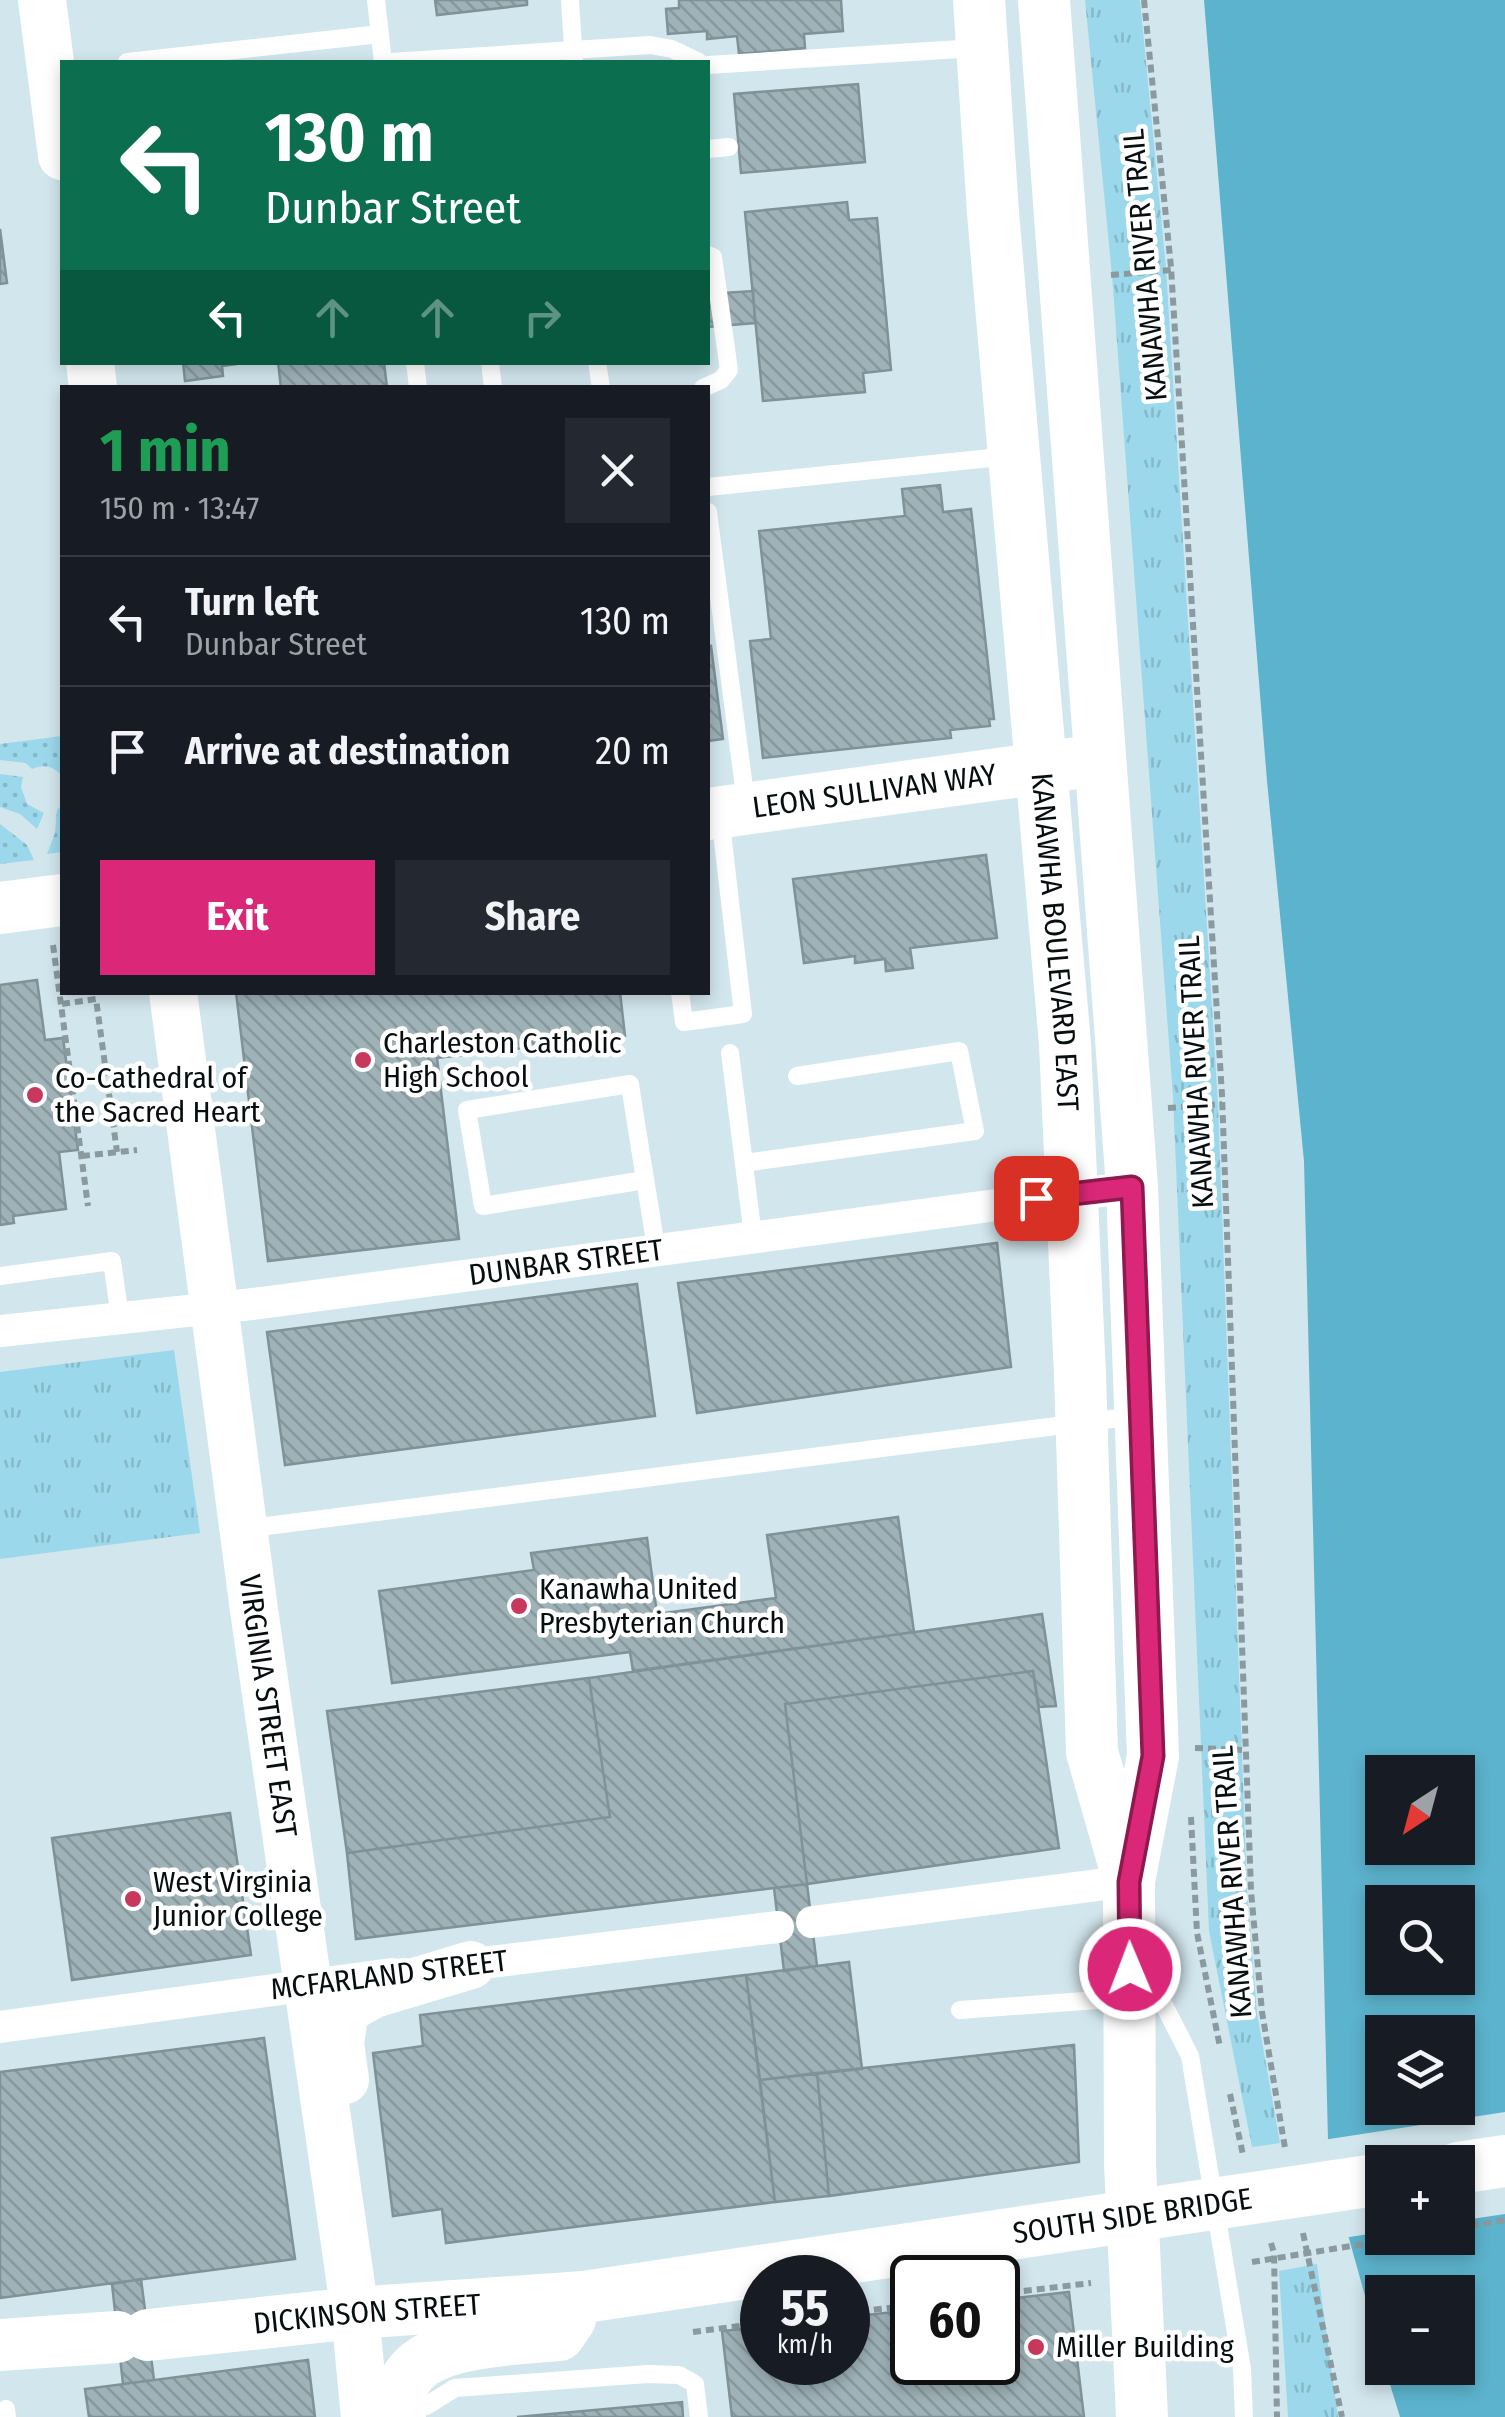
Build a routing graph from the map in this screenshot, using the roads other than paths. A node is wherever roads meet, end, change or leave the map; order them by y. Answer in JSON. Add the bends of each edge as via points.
{"nodes":[{"id":1,"x":42,"y":0,"type":"edge"},
{"id":2,"x":376,"y":0,"type":"edge"},
{"id":3,"x":570,"y":0,"type":"edge"},
{"id":4,"x":1044,"y":0,"type":"edge"},
{"id":5,"x":980,"y":24,"type":"edge"},
{"id":6,"x":380,"y":34,"type":"junction"},
{"id":7,"x":574,"y":56,"type":"edge"},
{"id":8,"x":145,"y":60,"type":"edge"},
{"id":9,"x":383,"y":60,"type":"edge"},
{"id":10,"x":452,"y":60,"type":"edge"},
{"id":11,"x":695,"y":60,"type":"edge"},
{"id":12,"x":710,"y":65,"type":"edge"},
{"id":13,"x":57,"y":71,"type":"edge"},
{"id":14,"x":60,"y":122,"type":"edge"},
{"id":15,"x":729,"y":147,"type":"dead end"},
{"id":16,"x":710,"y":150,"type":"edge"},
{"id":17,"x":710,"y":256,"type":"edge"},
{"id":18,"x":709,"y":385,"type":"edge"},
{"id":19,"x":1015,"y":456,"type":"junction"},
{"id":20,"x":710,"y":487,"type":"edge"},
{"id":21,"x":710,"y":547,"type":"edge"},
{"id":22,"x":1101,"y":759,"type":"junction"},
{"id":23,"x":1043,"y":768,"type":"junction"},
{"id":24,"x":725,"y":812,"type":"edge"},
{"id":25,"x":173,"y":995,"type":"edge"},
{"id":26,"x":680,"y":995,"type":"edge"},
{"id":27,"x":730,"y":1053,"type":"dead end"},
{"id":28,"x":798,"y":1076,"type":"dead end"},
{"id":29,"x":744,"y":1164,"type":"junction"},
{"id":30,"x":645,"y":1180,"type":"junction"},
{"id":31,"x":1132,"y":1187,"type":"junction"},
{"id":32,"x":1071,"y":1193,"type":"junction"},
{"id":33,"x":753,"y":1236,"type":"junction"},
{"id":34,"x":656,"y":1248,"type":"junction"},
{"id":35,"x":0,"y":1276,"type":"edge"},
{"id":36,"x":212,"y":1308,"type":"junction"},
{"id":37,"x":120,"y":1317,"type":"junction"},
{"id":38,"x":0,"y":1331,"type":"edge"},
{"id":39,"x":1140,"y":1416,"type":"junction"},
{"id":40,"x":1081,"y":1423,"type":"junction"},
{"id":41,"x":243,"y":1529,"type":"junction"},
{"id":42,"x":1129,"y":1882,"type":"junction"},
{"id":43,"x":812,"y":1922,"type":"dead end"},
{"id":44,"x":778,"y":1926,"type":"dead end"},
{"id":45,"x":1130,"y":1940,"type":"junction"},
{"id":46,"x":471,"y":1965,"type":"junction"},
{"id":47,"x":306,"y":1985,"type":"junction"},
{"id":48,"x":1130,"y":1998,"type":"junction"},
{"id":49,"x":960,"y":2010,"type":"dead end"},
{"id":50,"x":0,"y":2028,"type":"edge"},
{"id":51,"x":326,"y":2115,"type":"junction"},
{"id":52,"x":1505,"y":2161,"type":"edge"},
{"id":53,"x":1475,"y":2165,"type":"edge"},
{"id":54,"x":1365,"y":2182,"type":"edge"},
{"id":55,"x":584,"y":2297,"type":"junction"},
{"id":56,"x":355,"y":2312,"type":"junction"},
{"id":57,"x":0,"y":2345,"type":"edge"},
{"id":58,"x":388,"y":2414,"type":"edge"},
{"id":59,"x":699,"y":2417,"type":"edge"},
{"id":60,"x":1142,"y":2417,"type":"edge"},
{"id":61,"x":1244,"y":2417,"type":"edge"}],
"edges":[{"from":1,"to":13,"type":"main road"},
{"from":2,"to":6,"type":"lane"},
{"from":3,"to":7,"type":"lane"},
{"from":4,"to":22,"type":"main road","name":"KANAWHA BOULEVARD EAST"},
{"from":5,"to":12,"type":"lane"},
{"from":5,"to":19,"type":"main road","name":"KANAWHA BOULEVARD EAST"},
{"from":6,"to":8,"type":"lane"},
{"from":6,"to":9,"type":"lane"},
{"from":7,"to":10,"type":"lane"},
{"from":7,"to":11,"type":"lane","via":[[650,45]]},
{"from":13,"to":14,"type":"main road"},
{"from":15,"to":16,"type":"lane"},
{"from":17,"to":18,"type":"lane","via":[[729,370]]},
{"from":19,"to":20,"type":"lane"},
{"from":19,"to":23,"type":"main road","name":"KANAWHA BOULEVARD EAST"},
{"from":21,"to":24,"type":"lane"},
{"from":22,"to":23,"type":"main road","name":"LEON SULLIVAN WAY"},
{"from":22,"to":31,"type":"main road","name":"KANAWHA BOULEVARD EAST"},
{"from":23,"to":24,"type":"main road","name":"LEON SULLIVAN WAY"},
{"from":23,"to":32,"type":"main road","name":"KANAWHA BOULEVARD EAST"},
{"from":24,"to":26,"type":"lane","via":[[742,1014],[684,1022]]},
{"from":25,"to":36,"type":"main road","name":"VIRGINIA STREET EAST"},
{"from":27,"to":29,"type":"lane"},
{"from":28,"to":29,"type":"lane","via":[[959,1051],[976,1132]]},
{"from":29,"to":33,"type":"lane"},
{"from":30,"to":30,"type":"lane","via":[[630,1084],[467,1110],[482,1206]]},
{"from":30,"to":34,"type":"lane"},
{"from":31,"to":32,"type":"street","name":"DUNBAR STREET"},
{"from":31,"to":39,"type":"main road","name":"KANAWHA BOULEVARD EAST"},
{"from":32,"to":33,"type":"street","name":"DUNBAR STREET"},
{"from":32,"to":40,"type":"main road","name":"KANAWHA BOULEVARD EAST"},
{"from":33,"to":34,"type":"street","name":"DUNBAR STREET"},
{"from":34,"to":36,"type":"street","name":"DUNBAR STREET"},
{"from":35,"to":37,"type":"lane","via":[[112,1261]]},
{"from":36,"to":37,"type":"street","name":"DUNBAR STREET"},
{"from":36,"to":41,"type":"main road","name":"VIRGINIA STREET EAST"},
{"from":37,"to":38,"type":"street","name":"DUNBAR STREET"},
{"from":39,"to":40,"type":"lane"},
{"from":39,"to":42,"type":"main road","name":"KANAWHA BOULEVARD EAST","via":[[1153,1756]]},
{"from":40,"to":41,"type":"lane"},
{"from":40,"to":42,"type":"main road","name":"KANAWHA BOULEVARD EAST","via":[[1092,1752]]},
{"from":41,"to":47,"type":"main road","name":"VIRGINIA STREET EAST"},
{"from":42,"to":43,"type":"street"},
{"from":42,"to":45,"type":"main road","name":"KANAWHA BOULEVARD EAST"},
{"from":44,"to":46,"type":"street","name":"MCFARLAND STREET"},
{"from":45,"to":48,"type":"main road","name":"KANAWHA BOULEVARD EAST"},
{"from":45,"to":61,"type":"lane","via":[[1190,2056],[1242,2369]]},
{"from":46,"to":47,"type":"street","name":"MCFARLAND STREET"},
{"from":46,"to":51,"type":"main road","via":[[374,1994],[345,2010],[340,2044],[347,2094]]},
{"from":47,"to":50,"type":"street","name":"MCFARLAND STREET"},
{"from":47,"to":51,"type":"main road","name":"VIRGINIA STREET EAST"},
{"from":48,"to":49,"type":"lane"},
{"from":48,"to":60,"type":"main road","name":"KANAWHA BOULEVARD EAST"},
{"from":51,"to":56,"type":"main road","name":"VIRGINIA STREET EAST"},
{"from":52,"to":53,"type":"main road"},
{"from":54,"to":55,"type":"main road","name":"SOUTH SIDE BRIDGE"},
{"from":55,"to":56,"type":"main road","name":"DICKINSON STREET"},
{"from":55,"to":58,"type":"main road","via":[[559,2335],[439,2352],[417,2366]]},
{"from":56,"to":57,"type":"main road","name":"DICKINSON STREET"},
{"from":56,"to":58,"type":"main road","name":"VIRGINIA STREET EAST"},
{"from":58,"to":59,"type":"lane","via":[[426,2406],[455,2388],[664,2374],[696,2384]]}]}
